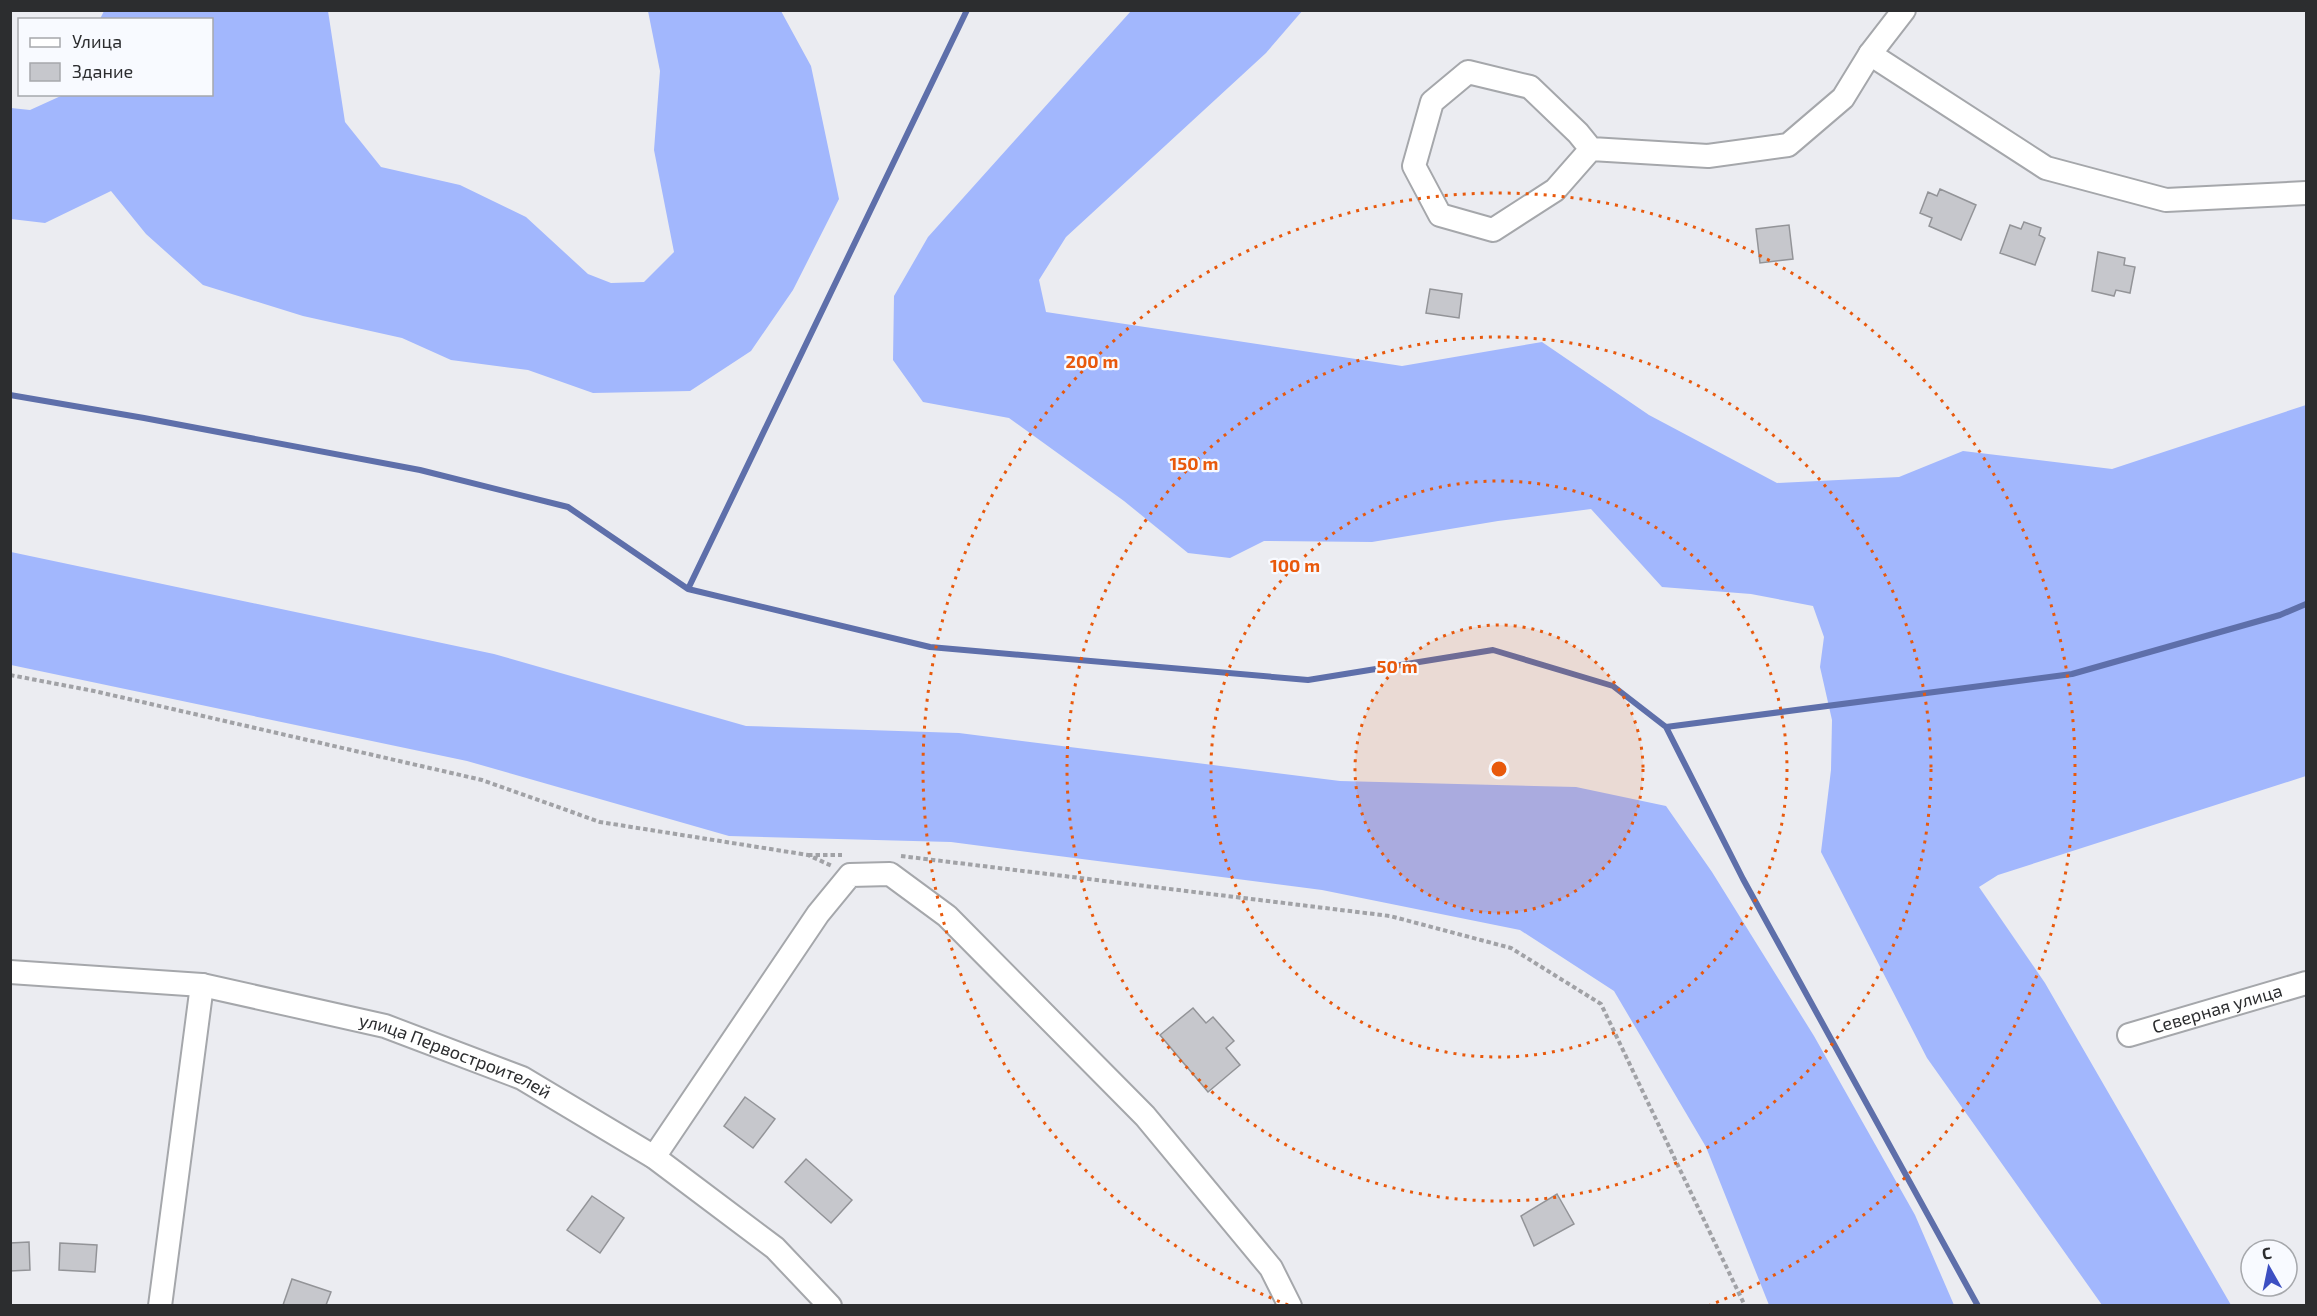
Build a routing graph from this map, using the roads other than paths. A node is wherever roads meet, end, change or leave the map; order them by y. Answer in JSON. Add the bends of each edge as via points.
{"nodes":[{"id":1,"x":1904,"y":10,"type":"edge"},
{"id":2,"x":1870,"y":54,"type":"junction"},
{"id":3,"x":1591,"y":149,"type":"junction"},
{"id":4,"x":2307,"y":193,"type":"edge"},
{"id":5,"x":10,"y":972,"type":"edge"},
{"id":6,"x":2307,"y":983,"type":"edge"},
{"id":7,"x":202,"y":985,"type":"junction"},
{"id":8,"x":2129,"y":1035,"type":"dead end"},
{"id":9,"x":654,"y":1157,"type":"junction"},
{"id":10,"x":160,"y":1305,"type":"edge"},
{"id":11,"x":830,"y":1305,"type":"edge"},
{"id":12,"x":1290,"y":1305,"type":"edge"}],
"edges":[{"from":1,"to":2,"type":"street"},
{"from":2,"to":3,"type":"street","via":[[1843,98],[1788,145],[1708,156]]},
{"from":2,"to":4,"type":"street","via":[[2046,168],[2166,200]]},
{"from":3,"to":3,"type":"street","via":[[1530,87],[1468,72],[1432,102],[1414,166],[1440,215],[1493,230],[1555,190]]},
{"from":5,"to":7,"type":"street","name":"улица Первостроителей"},
{"from":6,"to":8,"type":"street","name":"Северная улица"},
{"from":7,"to":9,"type":"street","name":"улица Первостроителей","via":[[396,1030],[522,1078]]},
{"from":7,"to":10,"type":"street"},
{"from":9,"to":11,"type":"street","name":"улица Первостроителей","via":[[775,1248]]},
{"from":9,"to":12,"type":"street","via":[[847,865],[890,874],[947,916],[1145,1116],[1271,1268]]}]}
